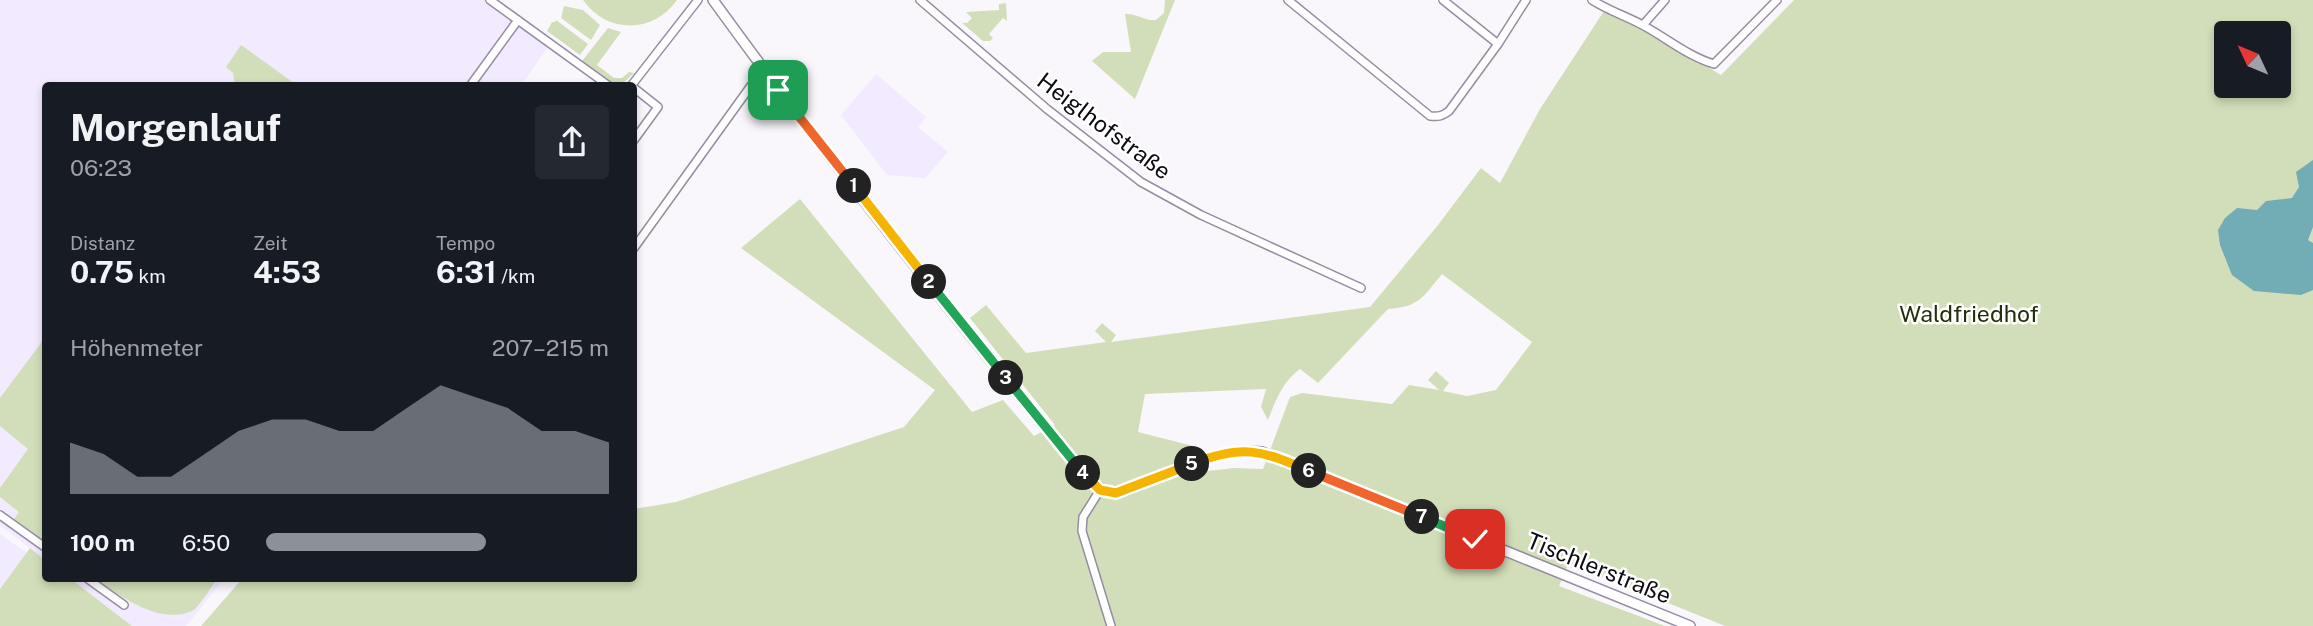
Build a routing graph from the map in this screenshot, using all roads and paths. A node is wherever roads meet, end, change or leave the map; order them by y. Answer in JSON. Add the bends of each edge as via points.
{"nodes":[{"id":1,"x":490,"y":0,"type":"edge"},
{"id":2,"x":698,"y":0,"type":"edge"},
{"id":3,"x":713,"y":0,"type":"edge"},
{"id":4,"x":920,"y":0,"type":"edge"},
{"id":5,"x":1288,"y":0,"type":"edge"},
{"id":6,"x":1443,"y":0,"type":"edge"},
{"id":7,"x":1526,"y":0,"type":"edge"},
{"id":8,"x":1592,"y":0,"type":"edge"},
{"id":9,"x":1665,"y":0,"type":"edge"},
{"id":10,"x":1777,"y":0,"type":"edge"},
{"id":11,"x":518,"y":20,"type":"junction"},
{"id":12,"x":1643,"y":25,"type":"junction"},
{"id":13,"x":1499,"y":44,"type":"junction"},
{"id":14,"x":764,"y":69,"type":"junction"},
{"id":15,"x":473,"y":82,"type":"edge"},
{"id":16,"x":603,"y":82,"type":"edge"},
{"id":17,"x":636,"y":82,"type":"edge"},
{"id":18,"x":637,"y":91,"type":"edge"},
{"id":19,"x":637,"y":136,"type":"edge"},
{"id":20,"x":637,"y":244,"type":"edge"},
{"id":21,"x":1361,"y":288,"type":"dead end"},
{"id":22,"x":1100,"y":490,"type":"junction"},
{"id":23,"x":0,"y":515,"type":"edge"},
{"id":24,"x":42,"y":545,"type":"edge"},
{"id":25,"x":92,"y":582,"type":"edge"},
{"id":26,"x":124,"y":605,"type":"dead end"},
{"id":27,"x":1111,"y":626,"type":"edge"},
{"id":28,"x":1690,"y":626,"type":"edge"}],
"edges":[{"from":1,"to":11,"type":"street"},
{"from":2,"to":17,"type":"street"},
{"from":3,"to":14,"type":"street"},
{"from":4,"to":21,"type":"street","name":"Heiglhofstraße","via":[[1141,182],[1201,215]]},
{"from":5,"to":13,"type":"street","via":[[1430,116],[1443,116]]},
{"from":6,"to":13,"type":"street"},
{"from":7,"to":13,"type":"street"},
{"from":8,"to":12,"type":"street"},
{"from":9,"to":12,"type":"street"},
{"from":10,"to":12,"type":"street","via":[[1714,64]]},
{"from":11,"to":15,"type":"street"},
{"from":11,"to":16,"type":"street"},
{"from":14,"to":20,"type":"street"},
{"from":14,"to":22,"type":"street","via":[[1034,415]]},
{"from":18,"to":19,"type":"street","via":[[658,107]]},
{"from":22,"to":27,"type":"street","via":[[1083,517],[1082,531]]},
{"from":22,"to":28,"type":"street","name":"Tischlerstraße","via":[[1127,490],[1212,456],[1262,452]]},
{"from":23,"to":24,"type":"street"},
{"from":25,"to":26,"type":"street"}]}
